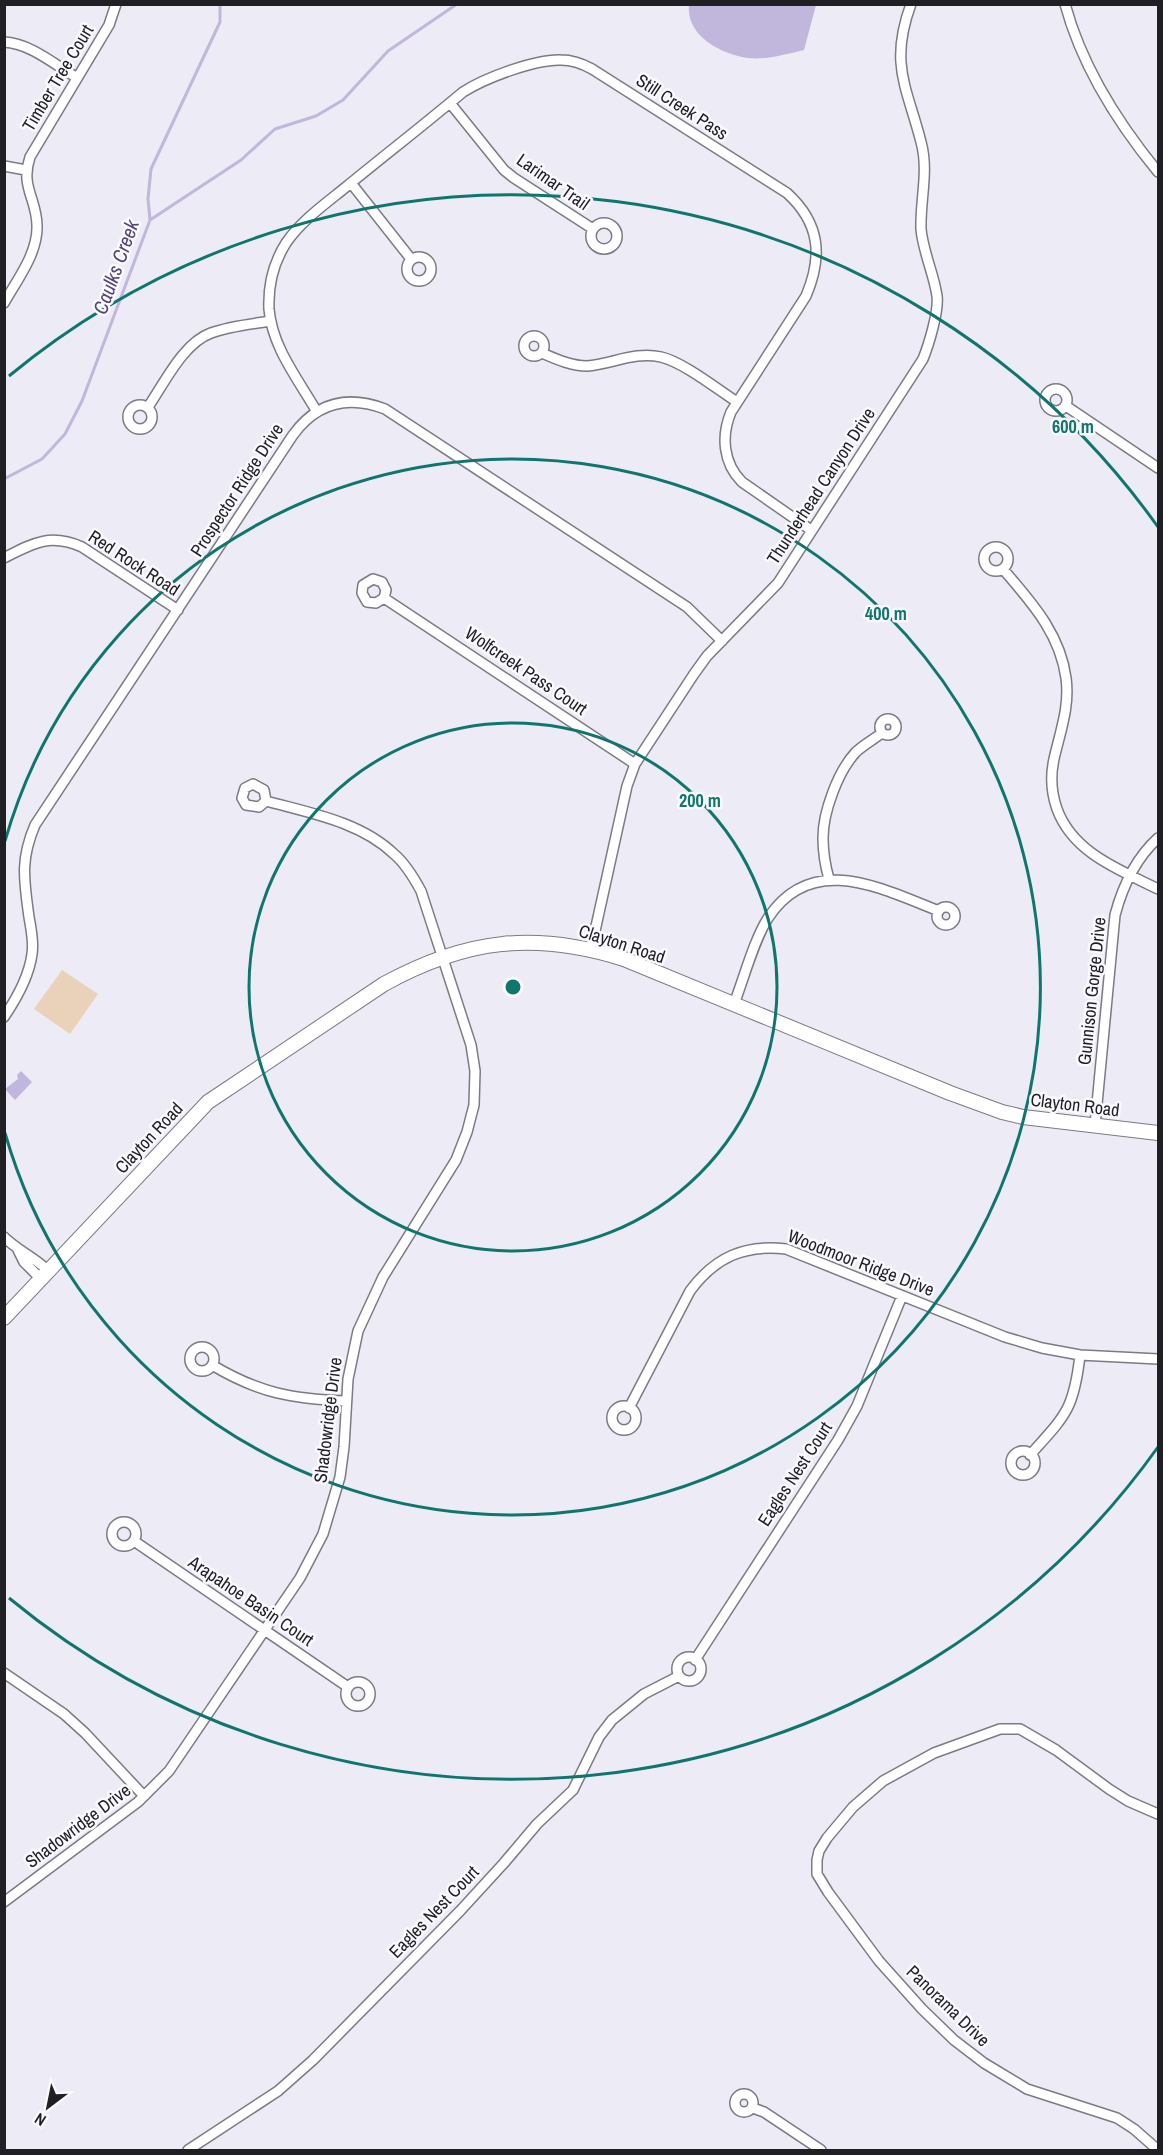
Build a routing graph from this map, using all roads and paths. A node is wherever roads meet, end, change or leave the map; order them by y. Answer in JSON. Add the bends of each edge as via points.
{"nodes":[{"id":1,"x":116,"y":4,"type":"edge"},
{"id":2,"x":911,"y":4,"type":"edge"},
{"id":3,"x":1065,"y":4,"type":"edge"},
{"id":4,"x":4,"y":42,"type":"edge"},
{"id":5,"x":76,"y":77,"type":"junction"},
{"id":6,"x":450,"y":103,"type":"junction"},
{"id":7,"x":4,"y":166,"type":"edge"},
{"id":8,"x":26,"y":170,"type":"junction"},
{"id":9,"x":1158,"y":172,"type":"edge"},
{"id":10,"x":351,"y":183,"type":"junction"},
{"id":11,"x":592,"y":230,"type":"dead end"},
{"id":12,"x":411,"y":260,"type":"dead end"},
{"id":13,"x":8,"y":289,"type":"edge"},
{"id":14,"x":4,"y":303,"type":"edge"},
{"id":15,"x":271,"y":321,"type":"junction"},
{"id":16,"x":542,"y":352,"type":"dead end"},
{"id":17,"x":737,"y":402,"type":"junction"},
{"id":18,"x":1066,"y":406,"type":"dead end"},
{"id":19,"x":148,"y":407,"type":"dead end"},
{"id":20,"x":317,"y":412,"type":"junction"},
{"id":21,"x":1158,"y":468,"type":"edge"},
{"id":22,"x":812,"y":530,"type":"junction"},
{"id":23,"x":4,"y":558,"type":"edge"},
{"id":24,"x":1003,"y":569,"type":"dead end"},
{"id":25,"x":384,"y":598,"type":"dead end"},
{"id":26,"x":178,"y":610,"type":"junction"},
{"id":27,"x":722,"y":641,"type":"junction"},
{"id":28,"x":882,"y":733,"type":"dead end"},
{"id":29,"x":635,"y":764,"type":"junction"},
{"id":30,"x":267,"y":801,"type":"dead end"},
{"id":31,"x":1158,"y":838,"type":"edge"},
{"id":32,"x":1129,"y":875,"type":"junction"},
{"id":33,"x":829,"y":879,"type":"junction"},
{"id":34,"x":1158,"y":890,"type":"edge"},
{"id":35,"x":939,"y":911,"type":"dead end"},
{"id":36,"x":591,"y":949,"type":"junction"},
{"id":37,"x":443,"y":957,"type":"junction"},
{"id":38,"x":734,"y":1004,"type":"junction"},
{"id":39,"x":4,"y":1017,"type":"edge"},
{"id":40,"x":1095,"y":1125,"type":"junction"},
{"id":41,"x":1158,"y":1133,"type":"edge"},
{"id":42,"x":4,"y":1237,"type":"edge"},
{"id":43,"x":45,"y":1276,"type":"junction"},
{"id":44,"x":902,"y":1296,"type":"junction"},
{"id":45,"x":4,"y":1318,"type":"edge"},
{"id":46,"x":1080,"y":1355,"type":"junction"},
{"id":47,"x":1158,"y":1359,"type":"edge"},
{"id":48,"x":213,"y":1365,"type":"dead end"},
{"id":49,"x":346,"y":1401,"type":"junction"},
{"id":50,"x":629,"y":1408,"type":"dead end"},
{"id":51,"x":1030,"y":1455,"type":"dead end"},
{"id":52,"x":134,"y":1541,"type":"dead end"},
{"id":53,"x":265,"y":1630,"type":"junction"},
{"id":54,"x":695,"y":1660,"type":"junction"},
{"id":55,"x":4,"y":1673,"type":"edge"},
{"id":56,"x":679,"y":1676,"type":"junction"},
{"id":57,"x":348,"y":1688,"type":"dead end"},
{"id":58,"x":144,"y":1796,"type":"junction"},
{"id":59,"x":1158,"y":1814,"type":"edge"},
{"id":60,"x":4,"y":1902,"type":"edge"},
{"id":61,"x":753,"y":2108,"type":"dead end"},
{"id":62,"x":1158,"y":2150,"type":"edge"},
{"id":63,"x":188,"y":2151,"type":"edge"},
{"id":64,"x":821,"y":2151,"type":"edge"}],
"edges":[{"from":1,"to":5,"type":"street","name":"Timber Tree Court","via":[[109,25]]},
{"from":2,"to":22,"type":"street","name":"Thunderhead Canyon Drive","via":[[902,36],[900,64],[924,159],[921,232],[938,299],[932,336],[924,359]]},
{"from":3,"to":9,"type":"street","via":[[1082,53],[1102,92]]},
{"from":4,"to":5,"type":"street","via":[[19,45]]},
{"from":5,"to":8,"type":"street","name":"Timber Tree Court"},
{"from":6,"to":10,"type":"street","name":"Still Creek Pass"},
{"from":6,"to":11,"type":"street","name":"Larimar Trail","via":[[504,170]]},
{"from":6,"to":17,"type":"street","name":"Still Creek Pass","via":[[488,79],[551,60],[578,63],[612,81],[796,202],[814,234],[813,280]]},
{"from":7,"to":8,"type":"street"},
{"from":8,"to":13,"type":"street","via":[[36,238],[34,248]]},
{"from":10,"to":12,"type":"street"},
{"from":10,"to":15,"type":"street","name":"Still Creek Pass","via":[[301,225],[284,246],[270,283]]},
{"from":13,"to":14,"type":"street"},
{"from":15,"to":19,"type":"street","via":[[219,330],[201,338],[185,353]]},
{"from":15,"to":20,"type":"street","name":"Still Creek Pass","via":[[279,347]]},
{"from":16,"to":17,"type":"street","via":[[587,366],[644,355],[662,357]]},
{"from":17,"to":22,"type":"street","name":"Still Creek Pass","via":[[724,434],[726,455],[734,474]]},
{"from":18,"to":21,"type":"street"},
{"from":20,"to":26,"type":"street","name":"Prospector Ridge Drive","via":[[293,435]]},
{"from":20,"to":27,"type":"street","name":"Prospector Ridge Drive","via":[[348,401],[385,409],[687,607]]},
{"from":22,"to":27,"type":"street","name":"Thunderhead Canyon Drive","via":[[777,583]]},
{"from":23,"to":26,"type":"street","name":"Red Rock Road","via":[[41,541],[71,542]]},
{"from":24,"to":32,"type":"street","via":[[1046,623],[1064,664],[1066,708],[1051,773],[1059,813],[1080,845]]},
{"from":25,"to":29,"type":"street","name":"Wolfcreek Pass Court"},
{"from":26,"to":39,"type":"street","name":"Prospector Ridge Drive","via":[[32,832],[23,871],[32,953],[25,980]]},
{"from":27,"to":29,"type":"street","name":"Thunderhead Canyon Drive","via":[[694,674]]},
{"from":28,"to":33,"type":"street","via":[[857,751],[836,784],[823,837]]},
{"from":29,"to":36,"type":"street","name":"Thunderhead Canyon Drive"},
{"from":30,"to":37,"type":"street","name":"Shadowridge Drive","via":[[330,818],[373,838],[394,854],[421,891]]},
{"from":31,"to":32,"type":"street","name":"Gunnison Gorge Drive","via":[[1140,856]]},
{"from":32,"to":34,"type":"street"},
{"from":32,"to":40,"type":"street","name":"Gunnison Gorge Drive","via":[[1113,931]]},
{"from":33,"to":35,"type":"street","via":[[861,882]]},
{"from":33,"to":38,"type":"street","via":[[793,893],[768,918]]},
{"from":36,"to":37,"type":"main road","name":"Clayton Road","via":[[507,943]]},
{"from":36,"to":38,"type":"main road","name":"Clayton Road"},
{"from":37,"to":43,"type":"main road","name":"Clayton Road","via":[[384,984],[208,1102]]},
{"from":37,"to":49,"type":"street","name":"Shadowridge Drive","via":[[474,1056],[476,1087],[471,1118],[464,1144],[449,1173],[368,1306],[353,1349]]},
{"from":38,"to":40,"type":"main road","name":"Clayton Road","via":[[1002,1112]]},
{"from":40,"to":41,"type":"main road","name":"Clayton Road"},
{"from":42,"to":43,"type":"street","via":[[45,1268]]},
{"from":43,"to":45,"type":"main road","name":"Clayton Road"},
{"from":44,"to":46,"type":"street","name":"Woodmoor Ridge Drive","via":[[1005,1337]]},
{"from":44,"to":50,"type":"street","name":"Woodmoor Ridge Drive","via":[[786,1249],[734,1254],[712,1267],[690,1291]]},
{"from":44,"to":54,"type":"street","name":"Eagles Nest Court","via":[[843,1431]]},
{"from":46,"to":47,"type":"street","name":"Woodmoor Ridge Drive"},
{"from":46,"to":51,"type":"street","via":[[1076,1388],[1068,1410]]},
{"from":48,"to":49,"type":"street","via":[[273,1393]]},
{"from":49,"to":53,"type":"street","name":"Shadowridge Drive","via":[[345,1447],[328,1521],[308,1564]]},
{"from":52,"to":53,"type":"street","name":"Arapahoe Basin Court"},
{"from":53,"to":57,"type":"street","name":"Arapahoe Basin Court"},
{"from":53,"to":58,"type":"street","name":"Shadowridge Drive","via":[[169,1771]]},
{"from":54,"to":56,"type":"street","name":"Eagles Nest Court","via":[[679,1662]]},
{"from":54,"to":56,"type":"street","name":"Eagles Nest Court","via":[[700,1666],[698,1676],[688,1681]]},
{"from":55,"to":58,"type":"street","via":[[71,1721]]},
{"from":56,"to":63,"type":"street","name":"Eagles Nest Court","via":[[644,1694],[612,1720],[599,1737],[573,1790],[313,2060],[278,2091]]},
{"from":58,"to":60,"type":"street","name":"Shadowridge Drive"},
{"from":59,"to":62,"type":"street","name":"Panorama Drive","via":[[1109,1790],[1056,1750],[1020,1729],[1000,1729],[934,1753],[883,1781],[828,1838],[817,1860],[817,1874],[828,1892],[879,1961],[954,2040],[1027,2089],[1117,2118]]},
{"from":61,"to":64,"type":"street"}]}
